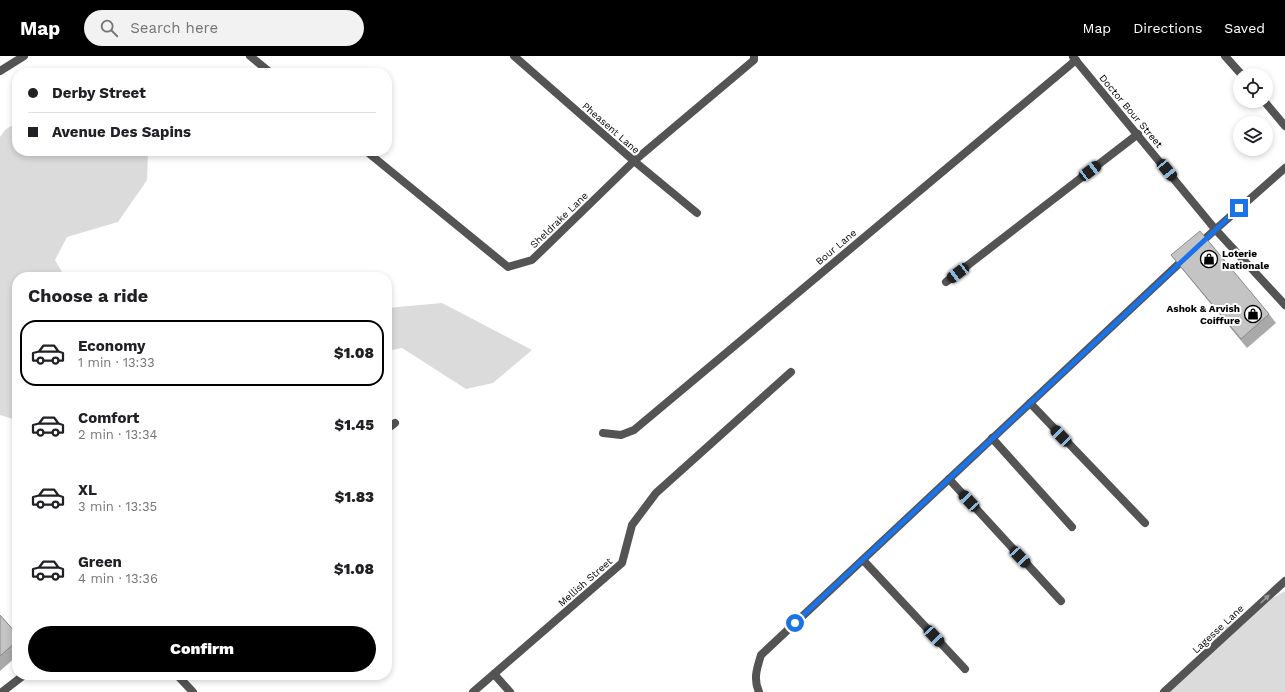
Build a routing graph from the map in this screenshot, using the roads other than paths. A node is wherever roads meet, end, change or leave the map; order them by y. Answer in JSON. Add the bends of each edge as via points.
{"nodes":[{"id":1,"x":24,"y":56,"type":"edge"},
{"id":2,"x":250,"y":56,"type":"edge"},
{"id":3,"x":514,"y":56,"type":"edge"},
{"id":4,"x":754,"y":56,"type":"edge"},
{"id":5,"x":1225,"y":56,"type":"edge"},
{"id":6,"x":1074,"y":58,"type":"edge"},
{"id":7,"x":265,"y":68,"type":"edge"},
{"id":8,"x":1236,"y":68,"type":"edge"},
{"id":9,"x":0,"y":71,"type":"edge"},
{"id":10,"x":1270,"y":108,"type":"edge"},
{"id":11,"x":1285,"y":126,"type":"edge"},
{"id":12,"x":1138,"y":134,"type":"junction"},
{"id":13,"x":372,"y":156,"type":"edge"},
{"id":14,"x":634,"y":161,"type":"junction"},
{"id":15,"x":1285,"y":168,"type":"edge"},
{"id":16,"x":697,"y":213,"type":"dead end"},
{"id":17,"x":1215,"y":229,"type":"junction"},
{"id":18,"x":946,"y":282,"type":"dead end"},
{"id":19,"x":1285,"y":305,"type":"edge"},
{"id":20,"x":791,"y":372,"type":"dead end"},
{"id":21,"x":1030,"y":403,"type":"junction"},
{"id":22,"x":395,"y":423,"type":"dead end"},
{"id":23,"x":392,"y":425,"type":"edge"},
{"id":24,"x":603,"y":433,"type":"dead end"},
{"id":25,"x":992,"y":438,"type":"junction"},
{"id":26,"x":949,"y":479,"type":"junction"},
{"id":27,"x":1145,"y":523,"type":"dead end"},
{"id":28,"x":1072,"y":527,"type":"dead end"},
{"id":29,"x":863,"y":560,"type":"junction"},
{"id":30,"x":1285,"y":581,"type":"edge"},
{"id":31,"x":1061,"y":601,"type":"dead end"},
{"id":32,"x":965,"y":669,"type":"dead end"},
{"id":33,"x":494,"y":674,"type":"junction"},
{"id":34,"x":18,"y":680,"type":"edge"},
{"id":35,"x":182,"y":680,"type":"edge"},
{"id":36,"x":2,"y":692,"type":"edge"},
{"id":37,"x":193,"y":692,"type":"edge"},
{"id":38,"x":473,"y":692,"type":"edge"},
{"id":39,"x":510,"y":692,"type":"edge"},
{"id":40,"x":759,"y":692,"type":"edge"},
{"id":41,"x":1164,"y":692,"type":"edge"}],
"edges":[{"from":1,"to":9,"type":"street"},
{"from":2,"to":7,"type":"street"},
{"from":3,"to":14,"type":"street","name":"Pheasent Lane"},
{"from":4,"to":14,"type":"street","name":"Sheldrake Lane","via":[[754,60]]},
{"from":5,"to":8,"type":"street"},
{"from":6,"to":12,"type":"street","name":"Doctor Bour Street"},
{"from":6,"to":24,"type":"street","name":"Bour Lane","via":[[634,430],[621,435]]},
{"from":10,"to":11,"type":"street"},
{"from":12,"to":17,"type":"street","name":"Doctor Bour Street"},
{"from":12,"to":18,"type":"street"},
{"from":13,"to":14,"type":"street","name":"Sheldrake Lane","via":[[508,267],[532,260]]},
{"from":14,"to":16,"type":"street","name":"Pheasent Lane"},
{"from":15,"to":17,"type":"street"},
{"from":17,"to":19,"type":"street","name":"Doctor Bour Street"},
{"from":17,"to":21,"type":"street"},
{"from":20,"to":33,"type":"street","name":"Mellish Street","via":[[656,493],[632,525],[622,563]]},
{"from":21,"to":25,"type":"street"},
{"from":21,"to":27,"type":"street"},
{"from":22,"to":23,"type":"street"},
{"from":25,"to":26,"type":"street"},
{"from":25,"to":28,"type":"street"},
{"from":26,"to":29,"type":"street"},
{"from":26,"to":31,"type":"street"},
{"from":29,"to":32,"type":"street"},
{"from":29,"to":40,"type":"street","via":[[761,655],[755,678]]},
{"from":41,"to":30,"type":"street","name":"Lagesse Lane","one_way":true},
{"from":33,"to":38,"type":"street","name":"Mellish Street"},
{"from":33,"to":39,"type":"street"},
{"from":34,"to":36,"type":"street"},
{"from":35,"to":37,"type":"street"}]}
